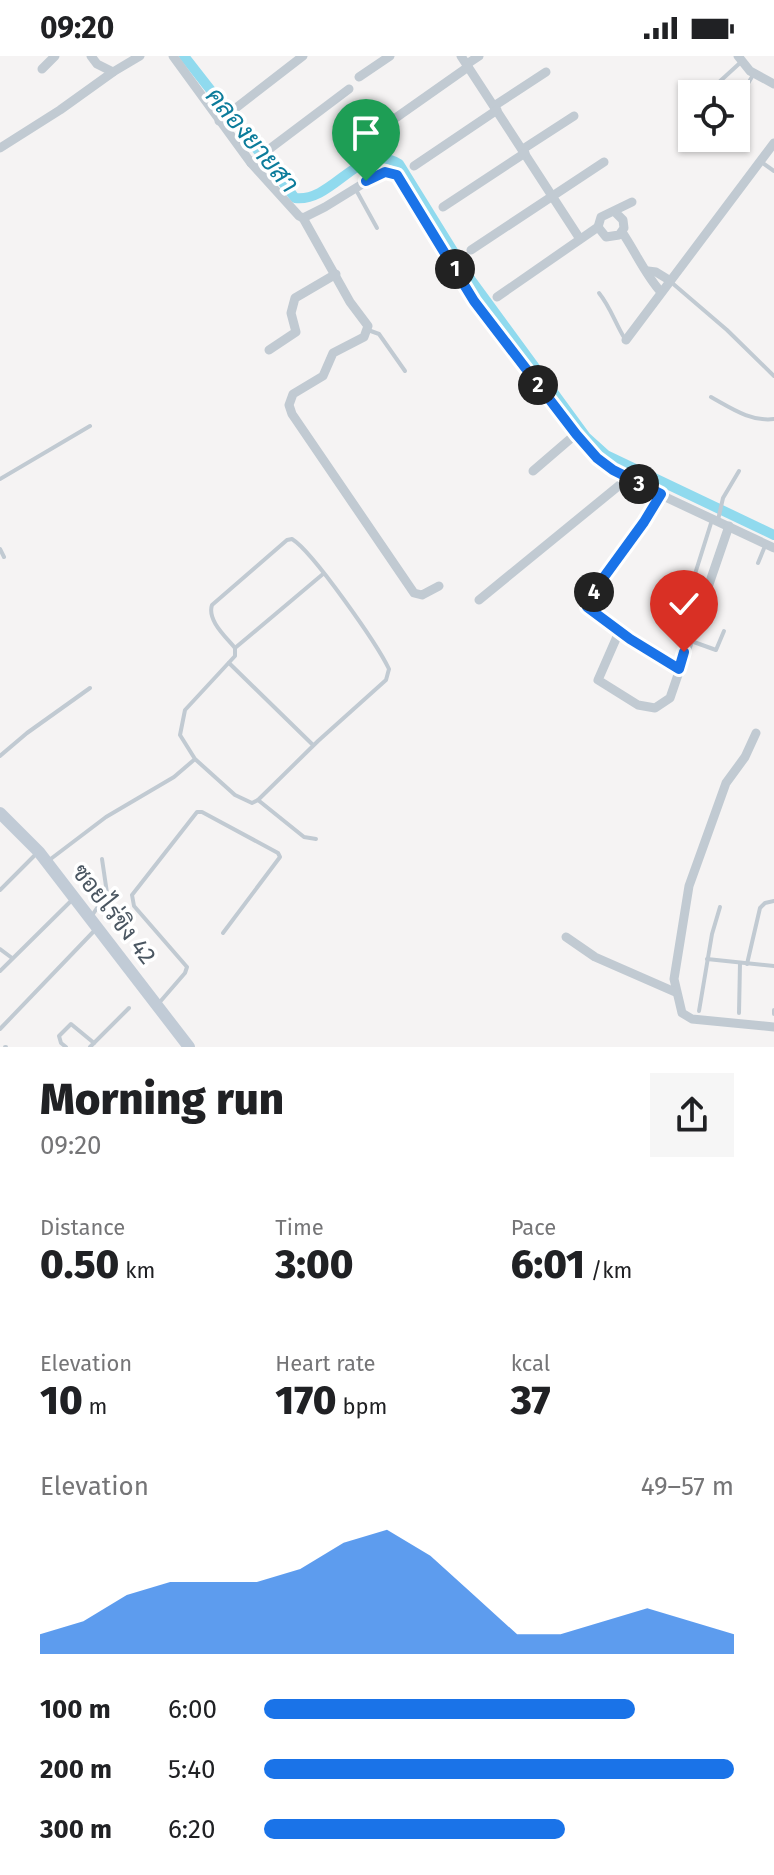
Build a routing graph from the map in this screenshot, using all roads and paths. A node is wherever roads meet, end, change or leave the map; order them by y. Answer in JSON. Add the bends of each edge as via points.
{"nodes":[{"id":1,"x":55,"y":56,"type":"edge"},
{"id":2,"x":91,"y":56,"type":"edge"},
{"id":3,"x":140,"y":56,"type":"edge"},
{"id":4,"x":173,"y":56,"type":"edge"},
{"id":5,"x":303,"y":56,"type":"edge"},
{"id":6,"x":390,"y":56,"type":"edge"},
{"id":7,"x":479,"y":56,"type":"edge"},
{"id":8,"x":739,"y":58,"type":"edge"},
{"id":9,"x":465,"y":62,"type":"edge"},
{"id":10,"x":42,"y":69,"type":"dead end"},
{"id":11,"x":113,"y":72,"type":"junction"},
{"id":12,"x":546,"y":72,"type":"dead end"},
{"id":13,"x":754,"y":73,"type":"junction"},
{"id":14,"x":359,"y":77,"type":"dead end"},
{"id":15,"x":719,"y":80,"type":"edge"},
{"id":16,"x":750,"y":80,"type":"edge"},
{"id":17,"x":774,"y":84,"type":"edge"},
{"id":18,"x":349,"y":89,"type":"dead end"},
{"id":19,"x":496,"y":108,"type":"junction"},
{"id":20,"x":574,"y":116,"type":"dead end"},
{"id":21,"x":220,"y":119,"type":"junction"},
{"id":22,"x":387,"y":124,"type":"dead end"},
{"id":23,"x":774,"y":143,"type":"edge"},
{"id":24,"x":0,"y":148,"type":"edge"},
{"id":25,"x":524,"y":151,"type":"junction"},
{"id":26,"x":256,"y":158,"type":"junction"},
{"id":27,"x":760,"y":161,"type":"junction"},
{"id":28,"x":604,"y":162,"type":"dead end"},
{"id":29,"x":414,"y":166,"type":"dead end"},
{"id":30,"x":774,"y":171,"type":"edge"},
{"id":31,"x":355,"y":188,"type":"junction"},
{"id":32,"x":553,"y":195,"type":"junction"},
{"id":33,"x":632,"y":202,"type":"dead end"},
{"id":34,"x":443,"y":207,"type":"dead end"},
{"id":35,"x":615,"y":212,"type":"junction"},
{"id":36,"x":303,"y":218,"type":"junction"},
{"id":37,"x":598,"y":227,"type":"junction"},
{"id":38,"x":377,"y":228,"type":"dead end"},
{"id":39,"x":622,"y":232,"type":"junction"},
{"id":40,"x":580,"y":239,"type":"junction"},
{"id":41,"x":471,"y":250,"type":"dead end"},
{"id":42,"x":648,"y":271,"type":"junction"},
{"id":43,"x":336,"y":274,"type":"junction"},
{"id":44,"x":669,"y":280,"type":"junction"},
{"id":45,"x":661,"y":292,"type":"junction"},
{"id":46,"x":599,"y":293,"type":"dead end"},
{"id":47,"x":497,"y":297,"type":"dead end"},
{"id":48,"x":368,"y":330,"type":"junction"},
{"id":49,"x":626,"y":340,"type":"joint"},
{"id":50,"x":269,"y":350,"type":"dead end"},
{"id":51,"x":405,"y":371,"type":"dead end"},
{"id":52,"x":774,"y":376,"type":"edge"},
{"id":53,"x":711,"y":397,"type":"dead end"},
{"id":54,"x":774,"y":419,"type":"edge"},
{"id":55,"x":90,"y":426,"type":"dead end"},
{"id":56,"x":576,"y":434,"type":"junction"},
{"id":57,"x":533,"y":471,"type":"dead end"},
{"id":58,"x":739,"y":471,"type":"dead end"},
{"id":59,"x":0,"y":479,"type":"edge"},
{"id":60,"x":627,"y":479,"type":"junction"},
{"id":61,"x":661,"y":494,"type":"junction"},
{"id":62,"x":716,"y":517,"type":"junction"},
{"id":63,"x":729,"y":526,"type":"junction"},
{"id":64,"x":770,"y":546,"type":"edge"},
{"id":65,"x":0,"y":549,"type":"edge"},
{"id":66,"x":4,"y":557,"type":"dead end"},
{"id":67,"x":758,"y":563,"type":"dead end"},
{"id":68,"x":323,"y":574,"type":"junction"},
{"id":69,"x":439,"y":586,"type":"dead end"},
{"id":70,"x":689,"y":593,"type":"dead end"},
{"id":71,"x":479,"y":600,"type":"dead end"},
{"id":72,"x":724,"y":631,"type":"dead end"},
{"id":73,"x":619,"y":632,"type":"junction"},
{"id":74,"x":688,"y":640,"type":"junction"},
{"id":75,"x":235,"y":648,"type":"junction"},
{"id":76,"x":229,"y":663,"type":"junction"},
{"id":77,"x":679,"y":669,"type":"junction"},
{"id":78,"x":90,"y":688,"type":"dead end"},
{"id":79,"x":756,"y":733,"type":"dead end"},
{"id":80,"x":314,"y":745,"type":"junction"},
{"id":81,"x":0,"y":756,"type":"edge"},
{"id":82,"x":195,"y":759,"type":"junction"},
{"id":83,"x":258,"y":800,"type":"junction"},
{"id":84,"x":0,"y":813,"type":"edge"},
{"id":85,"x":316,"y":839,"type":"dead end"},
{"id":86,"x":43,"y":857,"type":"junction"},
{"id":87,"x":102,"y":859,"type":"dead end"},
{"id":88,"x":0,"y":890,"type":"edge"},
{"id":89,"x":74,"y":898,"type":"junction"},
{"id":90,"x":774,"y":901,"type":"edge"},
{"id":91,"x":720,"y":907,"type":"dead end"},
{"id":92,"x":93,"y":923,"type":"junction"},
{"id":93,"x":223,"y":933,"type":"dead end"},
{"id":94,"x":566,"y":937,"type":"dead end"},
{"id":95,"x":0,"y":949,"type":"edge"},
{"id":96,"x":12,"y":958,"type":"junction"},
{"id":97,"x":707,"y":959,"type":"junction"},
{"id":98,"x":740,"y":963,"type":"junction"},
{"id":99,"x":747,"y":964,"type":"junction"},
{"id":100,"x":774,"y":966,"type":"edge"},
{"id":101,"x":0,"y":971,"type":"edge"},
{"id":102,"x":675,"y":992,"type":"junction"},
{"id":103,"x":157,"y":1005,"type":"junction"},
{"id":104,"x":129,"y":1008,"type":"dead end"},
{"id":105,"x":699,"y":1011,"type":"dead end"},
{"id":106,"x":739,"y":1013,"type":"dead end"},
{"id":107,"x":774,"y":1027,"type":"edge"},
{"id":108,"x":0,"y":1029,"type":"edge"},
{"id":109,"x":179,"y":1034,"type":"junction"},
{"id":110,"x":92,"y":1045,"type":"edge"},
{"id":111,"x":66,"y":1047,"type":"edge"},
{"id":112,"x":172,"y":1047,"type":"edge"},
{"id":113,"x":189,"y":1047,"type":"edge"}],
"edges":[{"from":1,"to":10,"type":"street"},
{"from":2,"to":11,"type":"street"},
{"from":3,"to":11,"type":"street"},
{"from":4,"to":21,"type":"street"},
{"from":5,"to":21,"type":"street"},
{"from":6,"to":14,"type":"street"},
{"from":7,"to":9,"type":"street"},
{"from":8,"to":13,"type":"street"},
{"from":8,"to":15,"type":"lane"},
{"from":9,"to":19,"type":"street"},
{"from":9,"to":22,"type":"street"},
{"from":11,"to":24,"type":"street"},
{"from":12,"to":19,"type":"street"},
{"from":13,"to":16,"type":"lane"},
{"from":13,"to":17,"type":"street"},
{"from":18,"to":26,"type":"street"},
{"from":19,"to":25,"type":"street"},
{"from":19,"to":29,"type":"street"},
{"from":20,"to":25,"type":"street"},
{"from":21,"to":26,"type":"street"},
{"from":23,"to":27,"type":"street"},
{"from":25,"to":32,"type":"street"},
{"from":25,"to":34,"type":"street"},
{"from":26,"to":36,"type":"street","via":[[289,207]]},
{"from":27,"to":30,"type":"lane"},
{"from":27,"to":44,"type":"street"},
{"from":28,"to":32,"type":"street"},
{"from":31,"to":36,"type":"street"},
{"from":31,"to":38,"type":"lane"},
{"from":31,"to":56,"type":"street","via":[[385,172],[397,175],[474,301]]},
{"from":32,"to":40,"type":"street"},
{"from":32,"to":41,"type":"street"},
{"from":33,"to":35,"type":"street"},
{"from":35,"to":37,"type":"street","via":[[604,214]]},
{"from":35,"to":39,"type":"street","via":[[623,220]]},
{"from":36,"to":43,"type":"street"},
{"from":37,"to":39,"type":"street","via":[[606,237]]},
{"from":37,"to":40,"type":"street"},
{"from":39,"to":42,"type":"street"},
{"from":40,"to":47,"type":"street"},
{"from":42,"to":44,"type":"street"},
{"from":42,"to":45,"type":"street"},
{"from":43,"to":48,"type":"street"},
{"from":43,"to":50,"type":"street","via":[[295,298],[291,313],[296,332]]},
{"from":44,"to":45,"type":"street"},
{"from":44,"to":52,"type":"lane"},
{"from":45,"to":49,"type":"street"},
{"from":46,"to":49,"type":"lane"},
{"from":48,"to":51,"type":"lane","via":[[379,334]]},
{"from":48,"to":69,"type":"street","via":[[333,353],[323,376],[293,394],[289,405],[414,593],[422,595]]},
{"from":53,"to":54,"type":"lane","via":[[744,415]]},
{"from":55,"to":59,"type":"lane"},
{"from":56,"to":57,"type":"street"},
{"from":56,"to":60,"type":"street","via":[[597,458]]},
{"from":58,"to":62,"type":"lane"},
{"from":60,"to":61,"type":"street"},
{"from":60,"to":71,"type":"street"},
{"from":61,"to":62,"type":"street"},
{"from":61,"to":73,"type":"lane","via":[[586,605]]},
{"from":62,"to":63,"type":"street"},
{"from":62,"to":70,"type":"lane"},
{"from":63,"to":64,"type":"street"},
{"from":63,"to":74,"type":"street"},
{"from":64,"to":67,"type":"lane"},
{"from":65,"to":66,"type":"lane"},
{"from":68,"to":75,"type":"lane"},
{"from":68,"to":75,"type":"lane","via":[[297,542],[287,540],[209,611]]},
{"from":68,"to":80,"type":"lane","via":[[389,669],[386,680]]},
{"from":72,"to":74,"type":"lane","via":[[716,650]]},
{"from":73,"to":77,"type":"street"},
{"from":73,"to":77,"type":"street","via":[[600,683],[638,705],[655,708],[670,698]]},
{"from":74,"to":77,"type":"street"},
{"from":75,"to":76,"type":"lane"},
{"from":76,"to":80,"type":"lane"},
{"from":76,"to":82,"type":"lane","via":[[185,710],[180,735]]},
{"from":78,"to":81,"type":"lane"},
{"from":79,"to":102,"type":"street","via":[[726,783],[689,886]]},
{"from":80,"to":83,"type":"lane"},
{"from":82,"to":83,"type":"lane","via":[[246,802]]},
{"from":82,"to":86,"type":"lane"},
{"from":83,"to":85,"type":"lane","via":[[304,837]]},
{"from":84,"to":86,"type":"street","name":"ซอยไร่ขิง 42"},
{"from":86,"to":88,"type":"lane"},
{"from":86,"to":89,"type":"street","name":"ซอยไร่ขิง 42"},
{"from":87,"to":92,"type":"lane","via":[[107,893]]},
{"from":89,"to":92,"type":"street","name":"ซอยไร่ขิง 42"},
{"from":89,"to":96,"type":"lane"},
{"from":90,"to":99,"type":"lane","via":[[760,908]]},
{"from":91,"to":97,"type":"lane"},
{"from":92,"to":103,"type":"street","name":"ซอยไร่ขิง 42","via":[[142,994]]},
{"from":92,"to":108,"type":"lane"},
{"from":93,"to":103,"type":"lane","via":[[280,857],[197,812],[132,895],[134,906],[187,967]]},
{"from":94,"to":102,"type":"street","via":[[595,957]]},
{"from":95,"to":96,"type":"lane"},
{"from":96,"to":101,"type":"lane"},
{"from":97,"to":98,"type":"lane"},
{"from":97,"to":105,"type":"lane"},
{"from":98,"to":99,"type":"lane"},
{"from":98,"to":106,"type":"lane"},
{"from":99,"to":100,"type":"lane"},
{"from":102,"to":107,"type":"street","via":[[682,1013],[692,1019]]},
{"from":103,"to":109,"type":"street","name":"ซอยไร่ขิง 42"},
{"from":104,"to":110,"type":"lane"},
{"from":109,"to":112,"type":"street"},
{"from":109,"to":113,"type":"street","name":"ซอยไร่ขิง 42"},
{"from":110,"to":111,"type":"lane","via":[[71,1024],[59,1036]]}]}
